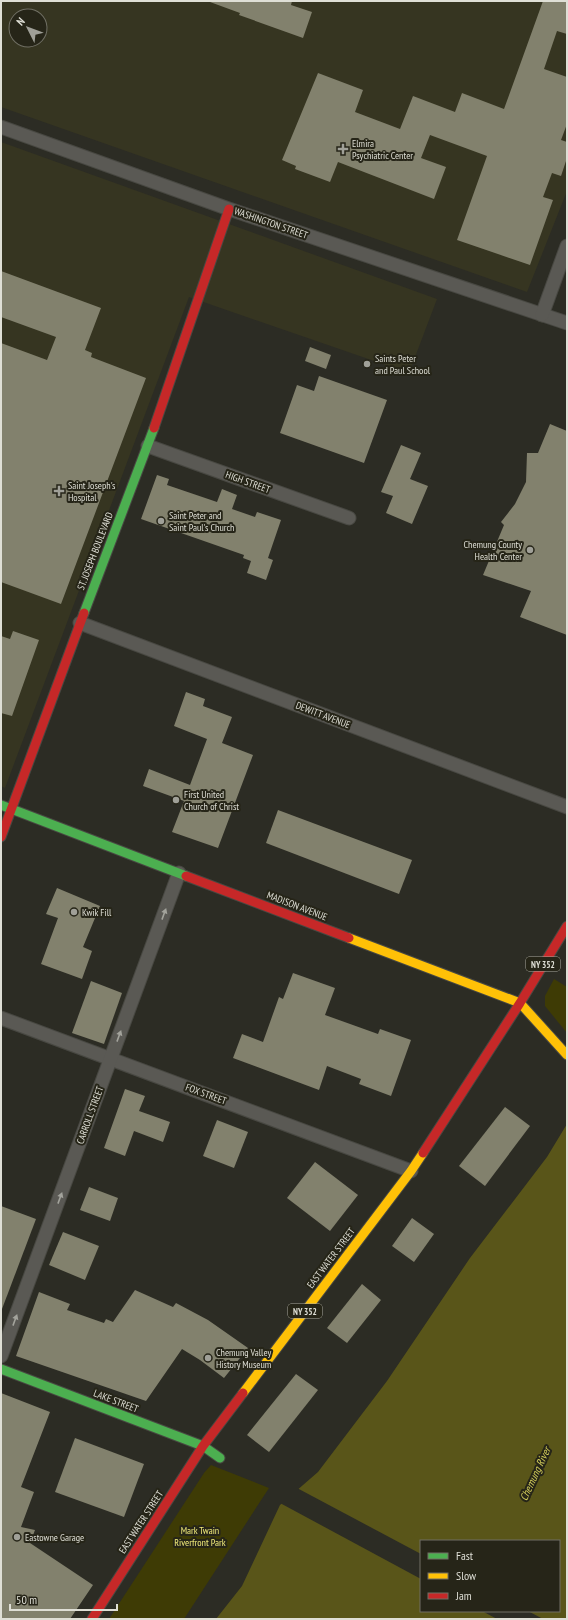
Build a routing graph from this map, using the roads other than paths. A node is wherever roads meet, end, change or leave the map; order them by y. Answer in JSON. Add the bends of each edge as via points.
{"nodes":[{"id":1,"x":1,"y":127,"type":"edge"},
{"id":2,"x":228,"y":209,"type":"junction"},
{"id":3,"x":567,"y":246,"type":"edge"},
{"id":4,"x":542,"y":316,"type":"junction"},
{"id":5,"x":567,"y":323,"type":"edge"},
{"id":6,"x":148,"y":446,"type":"junction"},
{"id":7,"x":349,"y":518,"type":"dead end"},
{"id":8,"x":80,"y":623,"type":"junction"},
{"id":9,"x":1,"y":805,"type":"edge"},
{"id":10,"x":567,"y":807,"type":"edge"},
{"id":11,"x":11,"y":809,"type":"junction"},
{"id":12,"x":1,"y":836,"type":"edge"},
{"id":13,"x":179,"y":873,"type":"junction"},
{"id":14,"x":567,"y":926,"type":"edge"},
{"id":15,"x":520,"y":1003,"type":"junction"},
{"id":16,"x":1,"y":1018,"type":"edge"},
{"id":17,"x":567,"y":1054,"type":"edge"},
{"id":18,"x":111,"y":1059,"type":"junction"},
{"id":19,"x":411,"y":1171,"type":"junction"},
{"id":20,"x":1,"y":1356,"type":"edge"},
{"id":21,"x":1,"y":1369,"type":"edge"},
{"id":22,"x":203,"y":1446,"type":"junction"},
{"id":23,"x":220,"y":1458,"type":"dead end"},
{"id":24,"x":92,"y":1619,"type":"edge"}],
"edges":[{"from":1,"to":2,"type":"street","name":"WASHINGTON STREET"},
{"from":2,"to":4,"type":"street","name":"WASHINGTON STREET"},
{"from":2,"to":6,"type":"main road","name":"ST. JOSEPH BOULEVARD"},
{"from":3,"to":4,"type":"street"},
{"from":4,"to":5,"type":"street","name":"WASHINGTON STREET"},
{"from":6,"to":7,"type":"street","name":"HIGH STREET"},
{"from":6,"to":8,"type":"main road","name":"ST. JOSEPH BOULEVARD"},
{"from":8,"to":10,"type":"street","name":"DEWITT AVENUE"},
{"from":8,"to":11,"type":"main road","name":"ST. JOSEPH BOULEVARD"},
{"from":9,"to":11,"type":"main road","name":"MADISON AVENUE"},
{"from":11,"to":12,"type":"main road","name":"ST. JOSEPH BOULEVARD"},
{"from":11,"to":13,"type":"main road","name":"MADISON AVENUE"},
{"from":13,"to":15,"type":"main road","name":"MADISON AVENUE"},
{"from":18,"to":13,"type":"street","name":"CARROLL STREET","one_way":true},
{"from":14,"to":15,"type":"main road","name":"EAST WATER STREET","number":"NY 352"},
{"from":15,"to":17,"type":"main road","name":"MADISON AVENUE"},
{"from":15,"to":19,"type":"main road","name":"EAST WATER STREET","number":"NY 352"},
{"from":16,"to":18,"type":"street","name":"FOX STREET"},
{"from":18,"to":19,"type":"street","name":"FOX STREET"},
{"from":20,"to":18,"type":"street","name":"CARROLL STREET","one_way":true},
{"from":19,"to":22,"type":"main road","name":"EAST WATER STREET","number":"NY 352"},
{"from":21,"to":22,"type":"main road","name":"LAKE STREET"},
{"from":22,"to":23,"type":"main road","name":"LAKE STREET"},
{"from":22,"to":24,"type":"main road","name":"EAST WATER STREET","number":"NY 352"}]}
